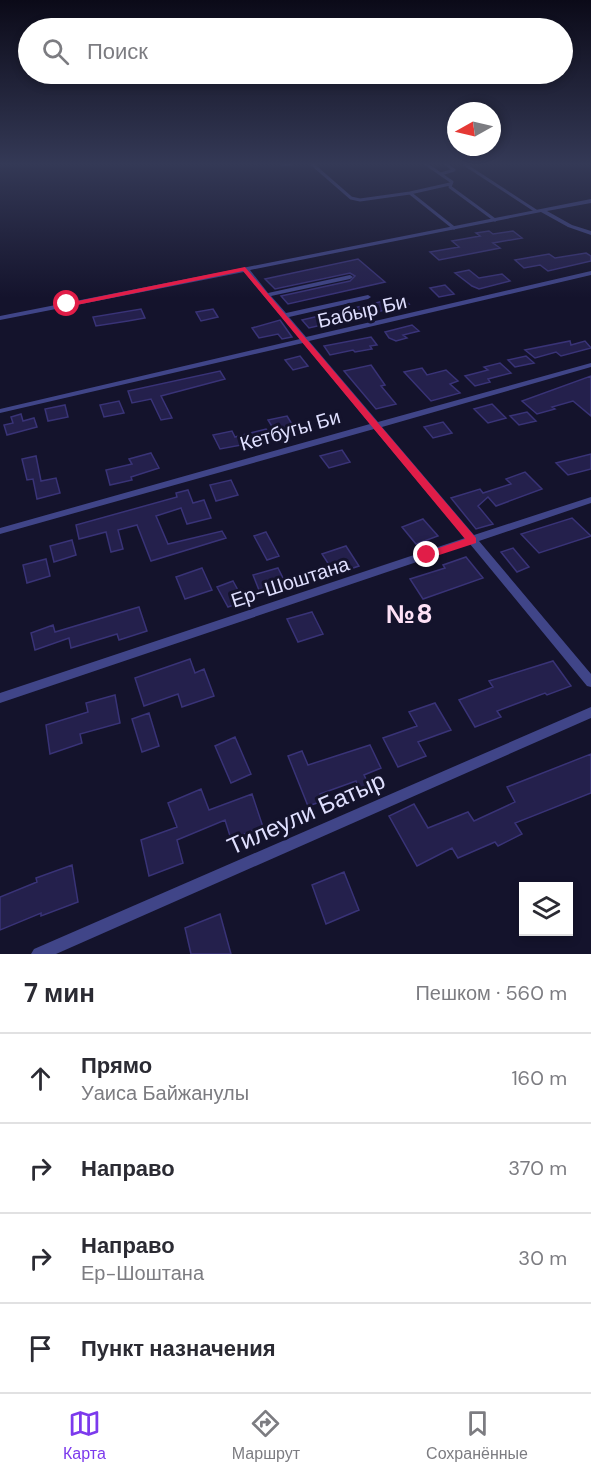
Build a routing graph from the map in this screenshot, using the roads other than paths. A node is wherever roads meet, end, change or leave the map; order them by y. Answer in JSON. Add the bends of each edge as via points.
{"nodes":[{"id":1,"x":430,"y":209,"type":"edge"},
{"id":2,"x":479,"y":209,"type":"edge"},
{"id":3,"x":535,"y":209,"type":"edge"},
{"id":4,"x":552,"y":209,"type":"edge"},
{"id":5,"x":539,"y":211,"type":"junction"},
{"id":6,"x":495,"y":220,"type":"junction"},
{"id":7,"x":454,"y":228,"type":"junction"},
{"id":8,"x":591,"y":233,"type":"edge"},
{"id":9,"x":245,"y":269,"type":"junction"},
{"id":10,"x":591,"y":273,"type":"edge"},
{"id":11,"x":350,"y":277,"type":"dead end"},
{"id":12,"x":266,"y":295,"type":"junction"},
{"id":13,"x":369,"y":297,"type":"dead end"},
{"id":14,"x":284,"y":316,"type":"junction"},
{"id":15,"x":0,"y":318,"type":"edge"},
{"id":16,"x":305,"y":342,"type":"junction"},
{"id":17,"x":591,"y":365,"type":"edge"},
{"id":18,"x":0,"y":411,"type":"edge"},
{"id":19,"x":375,"y":424,"type":"junction"},
{"id":20,"x":591,"y":500,"type":"edge"},
{"id":21,"x":0,"y":531,"type":"edge"},
{"id":22,"x":472,"y":540,"type":"junction"},
{"id":23,"x":591,"y":682,"type":"edge"},
{"id":24,"x":0,"y":698,"type":"edge"},
{"id":25,"x":591,"y":712,"type":"edge"},
{"id":26,"x":39,"y":954,"type":"edge"}],
"edges":[{"from":1,"to":7,"type":"lane"},
{"from":2,"to":6,"type":"lane"},
{"from":3,"to":5,"type":"lane"},
{"from":4,"to":5,"type":"street"},
{"from":5,"to":6,"type":"street"},
{"from":5,"to":8,"type":"street"},
{"from":6,"to":7,"type":"street"},
{"from":7,"to":9,"type":"street"},
{"from":9,"to":12,"type":"street"},
{"from":9,"to":15,"type":"street"},
{"from":10,"to":16,"type":"street","name":"Бабыр Би"},
{"from":11,"to":12,"type":"street"},
{"from":12,"to":14,"type":"street"},
{"from":13,"to":14,"type":"street"},
{"from":14,"to":16,"type":"street"},
{"from":16,"to":18,"type":"street","name":"Бабыр Би"},
{"from":16,"to":19,"type":"street"},
{"from":17,"to":19,"type":"street","name":"Кетбугы Би"},
{"from":19,"to":21,"type":"street","name":"Кетбугы Би"},
{"from":19,"to":22,"type":"street"},
{"from":20,"to":22,"type":"street","name":"Ер-Шоштана"},
{"from":22,"to":23,"type":"street"},
{"from":22,"to":24,"type":"street","name":"Ер-Шоштана"},
{"from":25,"to":26,"type":"street","name":"Тилеули Батыр"}]}
